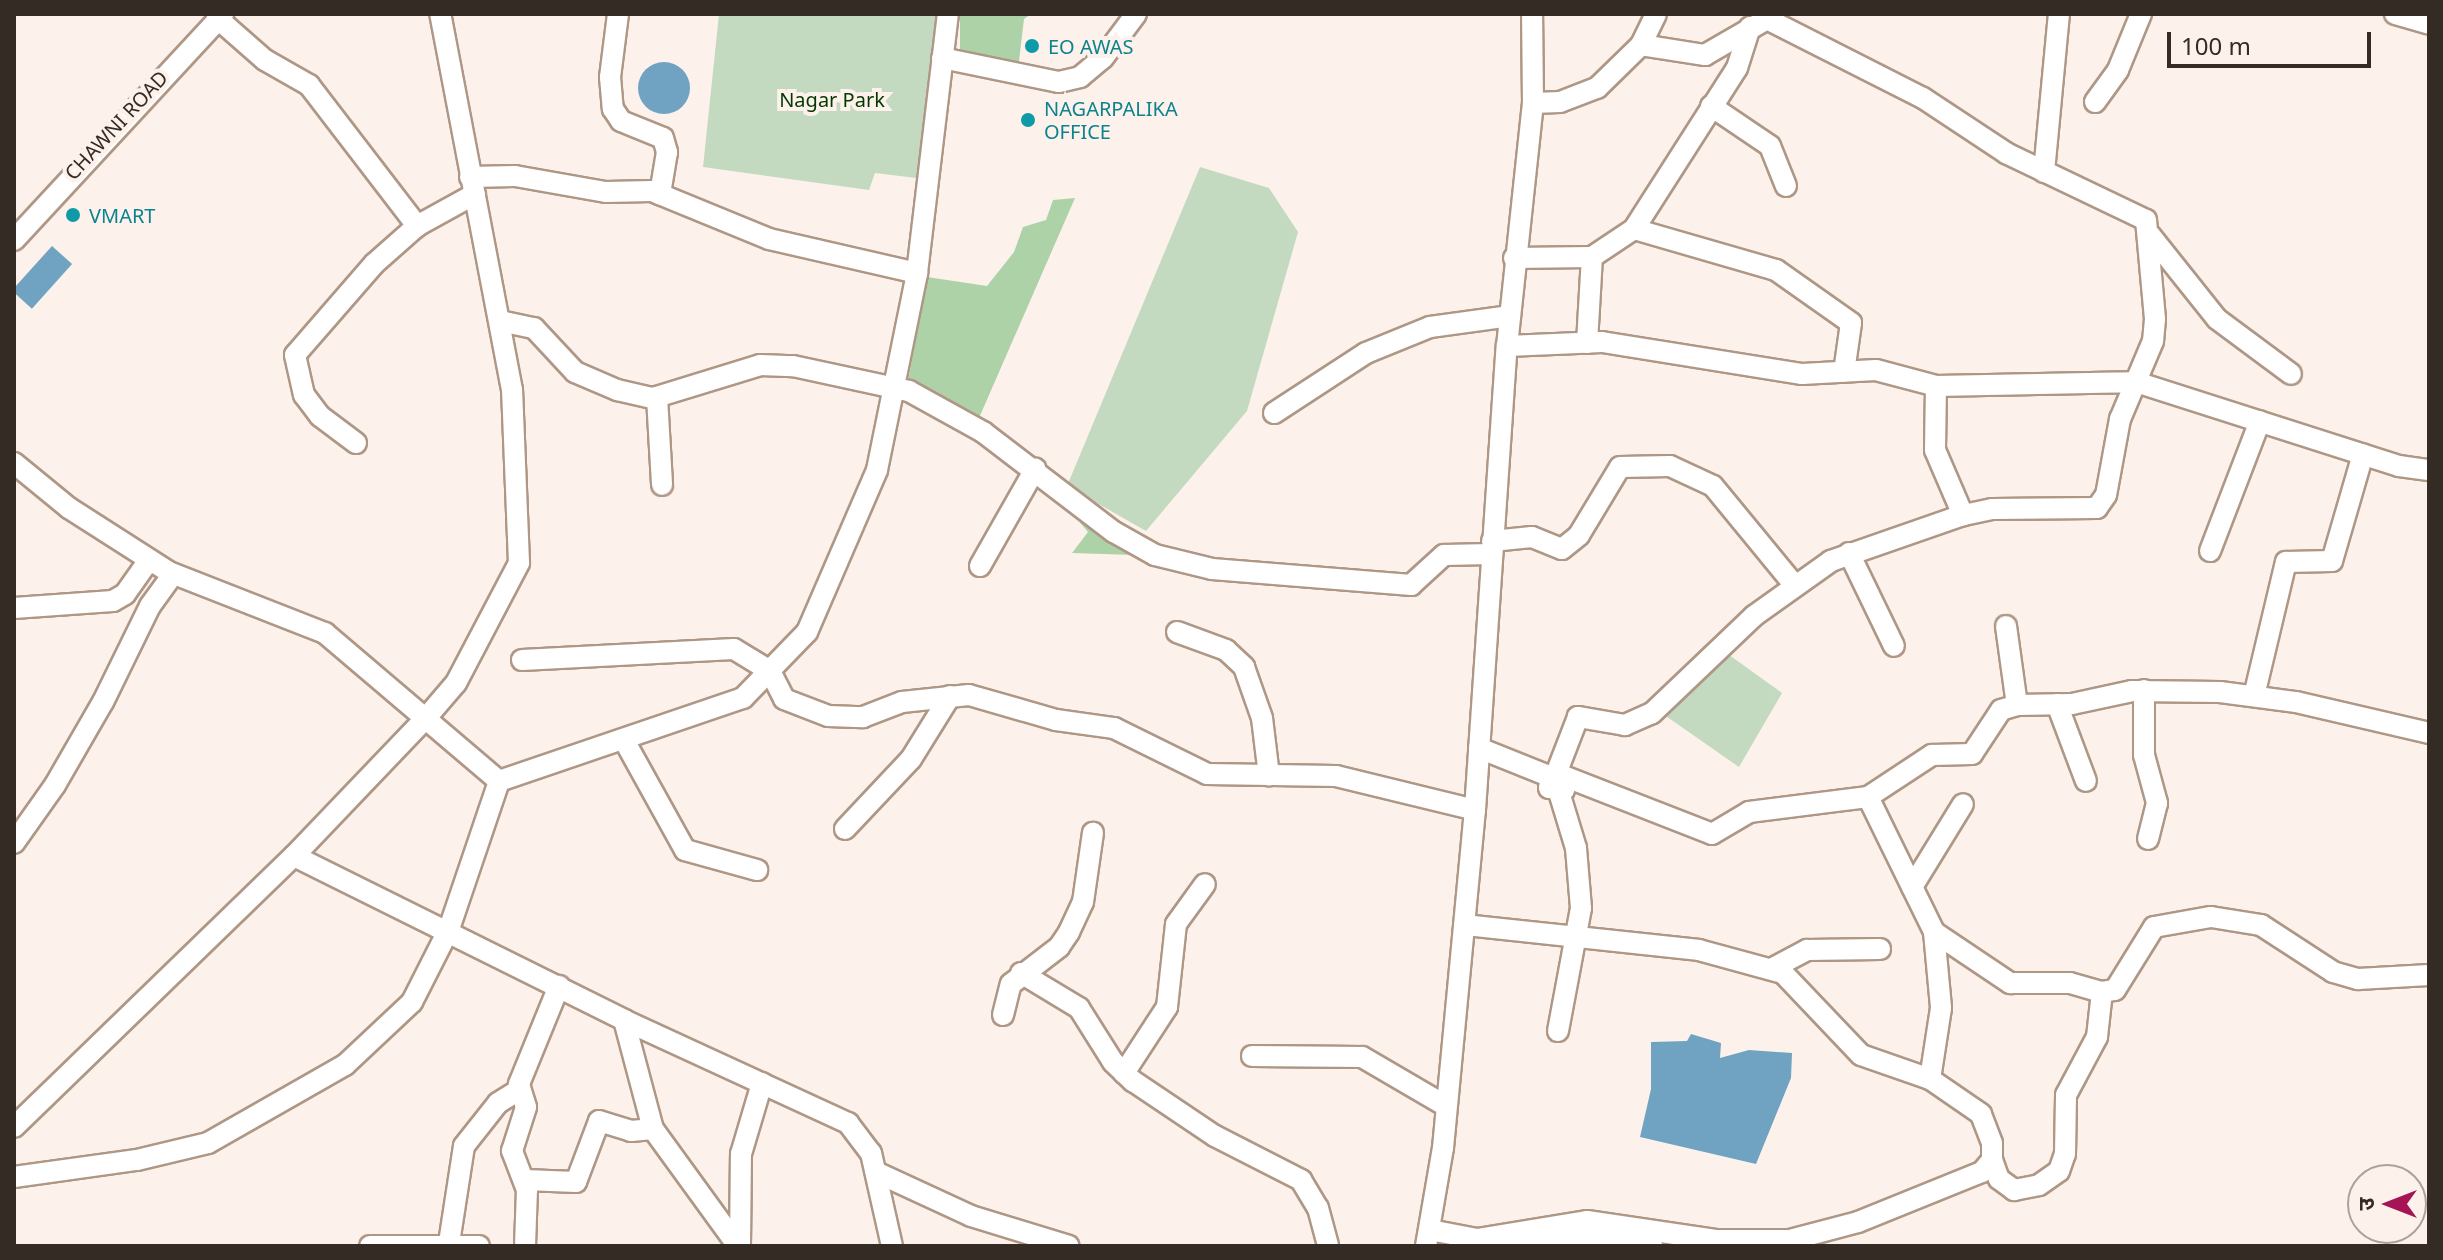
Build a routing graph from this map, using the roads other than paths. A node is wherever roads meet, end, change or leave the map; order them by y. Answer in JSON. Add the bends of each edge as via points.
{"nodes":[{"id":1,"x":440,"y":14,"type":"edge"},
{"id":2,"x":618,"y":14,"type":"edge"},
{"id":3,"x":948,"y":14,"type":"edge"},
{"id":4,"x":1136,"y":14,"type":"edge"},
{"id":5,"x":1532,"y":14,"type":"edge"},
{"id":6,"x":1656,"y":14,"type":"edge"},
{"id":7,"x":2059,"y":14,"type":"edge"},
{"id":8,"x":2141,"y":14,"type":"edge"},
{"id":9,"x":2395,"y":14,"type":"edge"},
{"id":10,"x":220,"y":16,"type":"edge"},
{"id":11,"x":1762,"y":20,"type":"edge"},
{"id":12,"x":2429,"y":24,"type":"edge"},
{"id":13,"x":1641,"y":45,"type":"junction"},
{"id":14,"x":942,"y":58,"type":"junction"},
{"id":15,"x":2095,"y":102,"type":"dead end"},
{"id":16,"x":1533,"y":103,"type":"junction"},
{"id":17,"x":1711,"y":106,"type":"junction"},
{"id":18,"x":2044,"y":172,"type":"junction"},
{"id":19,"x":472,"y":186,"type":"junction"},
{"id":20,"x":1786,"y":186,"type":"dead end"},
{"id":21,"x":660,"y":194,"type":"junction"},
{"id":22,"x":417,"y":226,"type":"junction"},
{"id":23,"x":1634,"y":229,"type":"junction"},
{"id":24,"x":2149,"y":233,"type":"junction"},
{"id":25,"x":14,"y":240,"type":"edge"},
{"id":26,"x":1592,"y":257,"type":"junction"},
{"id":27,"x":1514,"y":258,"type":"junction"},
{"id":28,"x":917,"y":273,"type":"junction"},
{"id":29,"x":1510,"y":316,"type":"junction"},
{"id":30,"x":500,"y":321,"type":"junction"},
{"id":31,"x":1587,"y":343,"type":"junction"},
{"id":32,"x":1507,"y":346,"type":"junction"},
{"id":33,"x":1844,"y":372,"type":"junction"},
{"id":34,"x":2291,"y":374,"type":"dead end"},
{"id":35,"x":2136,"y":382,"type":"junction"},
{"id":36,"x":1936,"y":386,"type":"junction"},
{"id":37,"x":897,"y":388,"type":"junction"},
{"id":38,"x":657,"y":397,"type":"junction"},
{"id":39,"x":1274,"y":413,"type":"dead end"},
{"id":40,"x":2260,"y":421,"type":"junction"},
{"id":41,"x":356,"y":443,"type":"dead end"},
{"id":42,"x":2363,"y":454,"type":"junction"},
{"id":43,"x":14,"y":463,"type":"edge"},
{"id":44,"x":1035,"y":469,"type":"junction"},
{"id":45,"x":2429,"y":470,"type":"edge"},
{"id":46,"x":662,"y":485,"type":"dead end"},
{"id":47,"x":1963,"y":515,"type":"junction"},
{"id":48,"x":1492,"y":548,"type":"junction"},
{"id":49,"x":2210,"y":551,"type":"dead end"},
{"id":50,"x":1849,"y":553,"type":"junction"},
{"id":51,"x":149,"y":560,"type":"junction"},
{"id":52,"x":980,"y":566,"type":"dead end"},
{"id":53,"x":173,"y":574,"type":"junction"},
{"id":54,"x":1795,"y":586,"type":"junction"},
{"id":55,"x":14,"y":608,"type":"edge"},
{"id":56,"x":2006,"y":626,"type":"dead end"},
{"id":57,"x":1177,"y":632,"type":"dead end"},
{"id":58,"x":1894,"y":646,"type":"dead end"},
{"id":59,"x":522,"y":660,"type":"dead end"},
{"id":60,"x":770,"y":671,"type":"junction"},
{"id":61,"x":2144,"y":690,"type":"junction"},
{"id":62,"x":950,"y":696,"type":"junction"},
{"id":63,"x":2254,"y":696,"type":"junction"},
{"id":64,"x":2057,"y":704,"type":"junction"},
{"id":65,"x":2017,"y":705,"type":"junction"},
{"id":66,"x":426,"y":718,"type":"junction"},
{"id":67,"x":2429,"y":733,"type":"edge"},
{"id":68,"x":624,"y":740,"type":"junction"},
{"id":69,"x":1479,"y":748,"type":"junction"},
{"id":70,"x":1269,"y":776,"type":"junction"},
{"id":71,"x":1558,"y":780,"type":"junction"},
{"id":72,"x":499,"y":781,"type":"junction"},
{"id":73,"x":2086,"y":781,"type":"dead end"},
{"id":74,"x":1868,"y":797,"type":"junction"},
{"id":75,"x":1963,"y":804,"type":"dead end"},
{"id":76,"x":1475,"y":810,"type":"junction"},
{"id":77,"x":845,"y":829,"type":"dead end"},
{"id":78,"x":1093,"y":833,"type":"dead end"},
{"id":79,"x":2148,"y":839,"type":"dead end"},
{"id":80,"x":14,"y":843,"type":"edge"},
{"id":81,"x":294,"y":856,"type":"junction"},
{"id":82,"x":757,"y":870,"type":"dead end"},
{"id":83,"x":1205,"y":884,"type":"dead end"},
{"id":84,"x":1912,"y":887,"type":"junction"},
{"id":85,"x":1464,"y":925,"type":"junction"},
{"id":86,"x":449,"y":929,"type":"junction"},
{"id":87,"x":1934,"y":932,"type":"junction"},
{"id":88,"x":1577,"y":940,"type":"junction"},
{"id":89,"x":1880,"y":949,"type":"dead end"},
{"id":90,"x":1771,"y":969,"type":"junction"},
{"id":91,"x":1021,"y":973,"type":"junction"},
{"id":92,"x":2429,"y":975,"type":"edge"},
{"id":93,"x":559,"y":986,"type":"junction"},
{"id":94,"x":2102,"y":992,"type":"junction"},
{"id":95,"x":1003,"y":1015,"type":"dead end"},
{"id":96,"x":624,"y":1020,"type":"junction"},
{"id":97,"x":1558,"y":1031,"type":"dead end"},
{"id":98,"x":1252,"y":1056,"type":"dead end"},
{"id":99,"x":1124,"y":1073,"type":"junction"},
{"id":100,"x":1930,"y":1079,"type":"junction"},
{"id":101,"x":762,"y":1083,"type":"junction"},
{"id":102,"x":520,"y":1089,"type":"junction"},
{"id":103,"x":1446,"y":1106,"type":"junction"},
{"id":104,"x":14,"y":1127,"type":"edge"},
{"id":105,"x":653,"y":1129,"type":"junction"},
{"id":106,"x":1992,"y":1160,"type":"junction"},
{"id":107,"x":878,"y":1173,"type":"junction"},
{"id":108,"x":14,"y":1177,"type":"edge"},
{"id":109,"x":525,"y":1180,"type":"junction"},
{"id":110,"x":1428,"y":1238,"type":"edge"},
{"id":111,"x":449,"y":1243,"type":"junction"},
{"id":112,"x":1790,"y":1243,"type":"edge"},
{"id":113,"x":370,"y":1246,"type":"edge"},
{"id":114,"x":479,"y":1246,"type":"edge"},
{"id":115,"x":525,"y":1246,"type":"edge"},
{"id":116,"x":739,"y":1246,"type":"edge"},
{"id":117,"x":892,"y":1246,"type":"edge"},
{"id":118,"x":1069,"y":1246,"type":"edge"},
{"id":119,"x":1328,"y":1246,"type":"edge"},
{"id":120,"x":1516,"y":1246,"type":"edge"},
{"id":121,"x":1652,"y":1246,"type":"edge"}],
"edges":[{"from":1,"to":19,"type":"street"},
{"from":2,"to":21,"type":"street","via":[[610,77],[613,109],[621,121],[663,138],[667,152]]},
{"from":3,"to":14,"type":"street"},
{"from":4,"to":14,"type":"street","via":[[1103,58],[1069,79],[1046,80]]},
{"from":5,"to":16,"type":"street"},
{"from":6,"to":13,"type":"street"},
{"from":7,"to":18,"type":"street"},
{"from":8,"to":15,"type":"street","via":[[2118,70]]},
{"from":9,"to":12,"type":"street"},
{"from":10,"to":22,"type":"street","via":[[265,60],[309,85]]},
{"from":10,"to":25,"type":"street","name":"CHAWNI ROAD"},
{"from":11,"to":13,"type":"street","via":[[1705,55]]},
{"from":11,"to":17,"type":"street"},
{"from":11,"to":18,"type":"street","via":[[1923,98],[1974,136]]},
{"from":13,"to":16,"type":"street","via":[[1597,88],[1560,102]]},
{"from":14,"to":28,"type":"street"},
{"from":16,"to":27,"type":"street"},
{"from":17,"to":20,"type":"street","via":[[1770,146]]},
{"from":17,"to":23,"type":"street"},
{"from":18,"to":24,"type":"street","via":[[2146,220]]},
{"from":19,"to":21,"type":"street","via":[[515,176],[606,192]]},
{"from":19,"to":22,"type":"street"},
{"from":19,"to":30,"type":"street"},
{"from":21,"to":28,"type":"street","via":[[769,239]]},
{"from":22,"to":41,"type":"street","via":[[374,264],[295,355],[304,395],[320,416]]},
{"from":23,"to":26,"type":"street"},
{"from":23,"to":33,"type":"street","via":[[1722,252],[1788,278],[1851,323]]},
{"from":24,"to":34,"type":"street","via":[[2217,319]]},
{"from":24,"to":35,"type":"street","via":[[2155,328]]},
{"from":26,"to":27,"type":"street"},
{"from":26,"to":31,"type":"street"},
{"from":27,"to":29,"type":"street"},
{"from":28,"to":37,"type":"street"},
{"from":29,"to":32,"type":"street"},
{"from":29,"to":39,"type":"street","via":[[1430,327],[1366,353]]},
{"from":30,"to":38,"type":"street","via":[[534,328],[575,372],[617,390]]},
{"from":30,"to":66,"type":"street","via":[[512,390],[519,563],[456,683]]},
{"from":31,"to":32,"type":"street"},
{"from":31,"to":33,"type":"street","via":[[1802,374]]},
{"from":32,"to":48,"type":"street"},
{"from":33,"to":36,"type":"street","via":[[1876,370]]},
{"from":35,"to":36,"type":"street"},
{"from":35,"to":40,"type":"street"},
{"from":35,"to":47,"type":"street","via":[[2120,419],[2106,495],[2097,508],[1992,509]]},
{"from":36,"to":47,"type":"street","via":[[1935,450]]},
{"from":37,"to":38,"type":"street","via":[[793,366],[760,365]]},
{"from":37,"to":44,"type":"street","via":[[948,409]]},
{"from":37,"to":60,"type":"street","via":[[877,470],[807,632]]},
{"from":38,"to":46,"type":"street"},
{"from":40,"to":42,"type":"street"},
{"from":40,"to":49,"type":"street"},
{"from":42,"to":45,"type":"street"},
{"from":42,"to":63,"type":"street","via":[[2332,561],[2295,557],[2286,562]]},
{"from":43,"to":51,"type":"street","via":[[69,508]]},
{"from":44,"to":48,"type":"street","via":[[1114,532],[1155,555],[1212,569],[1411,585],[1444,555]]},
{"from":44,"to":52,"type":"street"},
{"from":47,"to":50,"type":"street"},
{"from":48,"to":54,"type":"street","via":[[1532,537],[1562,549],[1579,535],[1620,467],[1670,466],[1713,486]]},
{"from":48,"to":69,"type":"street"},
{"from":50,"to":54,"type":"street"},
{"from":50,"to":58,"type":"street"},
{"from":51,"to":53,"type":"street"},
{"from":51,"to":55,"type":"street","via":[[125,594],[113,601]]},
{"from":53,"to":66,"type":"street","via":[[325,633]]},
{"from":53,"to":80,"type":"street","via":[[150,606],[55,785]]},
{"from":54,"to":71,"type":"street","via":[[1754,616],[1644,718],[1625,725],[1578,717]]},
{"from":56,"to":65,"type":"street"},
{"from":57,"to":70,"type":"street","via":[[1226,650],[1244,667],[1262,718]]},
{"from":59,"to":60,"type":"street","via":[[734,649]]},
{"from":60,"to":62,"type":"street","via":[[784,699],[828,716],[863,717],[902,702]]},
{"from":60,"to":68,"type":"street","via":[[743,698]]},
{"from":61,"to":63,"type":"street"},
{"from":61,"to":64,"type":"street"},
{"from":61,"to":79,"type":"street","via":[[2144,755],[2157,803]]},
{"from":62,"to":70,"type":"street","via":[[980,697],[1056,720],[1114,728],[1207,774]]},
{"from":62,"to":77,"type":"street","via":[[911,759]]},
{"from":63,"to":67,"type":"street"},
{"from":64,"to":65,"type":"street"},
{"from":64,"to":73,"type":"street"},
{"from":65,"to":74,"type":"street","via":[[2001,710],[1979,750],[1932,755]]},
{"from":66,"to":72,"type":"street"},
{"from":66,"to":81,"type":"street"},
{"from":68,"to":72,"type":"street"},
{"from":68,"to":82,"type":"street","via":[[685,850]]},
{"from":69,"to":71,"type":"street"},
{"from":69,"to":76,"type":"street"},
{"from":70,"to":76,"type":"street","via":[[1336,776]]},
{"from":71,"to":74,"type":"street","via":[[1619,794],[1712,834],[1749,812]]},
{"from":71,"to":88,"type":"street","via":[[1576,848],[1581,908]]},
{"from":72,"to":86,"type":"street"},
{"from":74,"to":84,"type":"street"},
{"from":75,"to":84,"type":"street"},
{"from":76,"to":85,"type":"street"},
{"from":78,"to":91,"type":"street","via":[[1083,902],[1069,932],[1059,947]]},
{"from":81,"to":86,"type":"street"},
{"from":81,"to":104,"type":"street"},
{"from":83,"to":99,"type":"street","via":[[1176,924],[1167,1007]]},
{"from":84,"to":87,"type":"street"},
{"from":85,"to":88,"type":"street"},
{"from":85,"to":103,"type":"street"},
{"from":86,"to":93,"type":"street"},
{"from":86,"to":108,"type":"street","via":[[412,1002],[375,1040],[345,1065],[252,1120],[208,1143],[137,1160]]},
{"from":87,"to":94,"type":"street","via":[[2010,983],[2070,983]]},
{"from":87,"to":100,"type":"street","via":[[1941,1008]]},
{"from":88,"to":90,"type":"street","via":[[1699,950]]},
{"from":88,"to":97,"type":"street"},
{"from":89,"to":90,"type":"street","via":[[1807,950]]},
{"from":90,"to":100,"type":"street","via":[[1798,985],[1861,1055]]},
{"from":91,"to":95,"type":"street","via":[[1008,988]]},
{"from":91,"to":99,"type":"street","via":[[1079,1008]]},
{"from":92,"to":94,"type":"street","via":[[2358,979],[2311,961],[2261,925],[2211,917],[2154,927],[2115,990]]},
{"from":93,"to":96,"type":"street"},
{"from":93,"to":102,"type":"street"},
{"from":94,"to":106,"type":"street","via":[[2097,1037],[2066,1095],[2065,1154],[2059,1171],[2039,1185],[2014,1190],[1999,1179]]},
{"from":96,"to":101,"type":"street"},
{"from":96,"to":105,"type":"street"},
{"from":98,"to":103,"type":"street","via":[[1362,1057]]},
{"from":99,"to":119,"type":"street","via":[[1205,1131],[1301,1180],[1318,1208]]},
{"from":100,"to":106,"type":"street","via":[[1981,1114]]},
{"from":101,"to":107,"type":"street","via":[[859,1132]]},
{"from":101,"to":116,"type":"street","via":[[741,1154]]},
{"from":102,"to":109,"type":"street","via":[[526,1107],[512,1151]]},
{"from":102,"to":111,"type":"street","via":[[498,1103],[464,1146]]},
{"from":103,"to":110,"type":"street"},
{"from":105,"to":109,"type":"street","via":[[631,1131],[599,1121],[576,1182]]},
{"from":105,"to":116,"type":"street"},
{"from":106,"to":112,"type":"street","via":[[1982,1172]]},
{"from":107,"to":117,"type":"street"},
{"from":107,"to":118,"type":"street","via":[[971,1216]]},
{"from":109,"to":115,"type":"street"},
{"from":110,"to":112,"type":"street","via":[[1477,1239],[1587,1221],[1716,1240]]},
{"from":111,"to":113,"type":"street"},
{"from":111,"to":114,"type":"street"},
{"from":120,"to":121,"type":"street","via":[[1589,1234]]}]}
